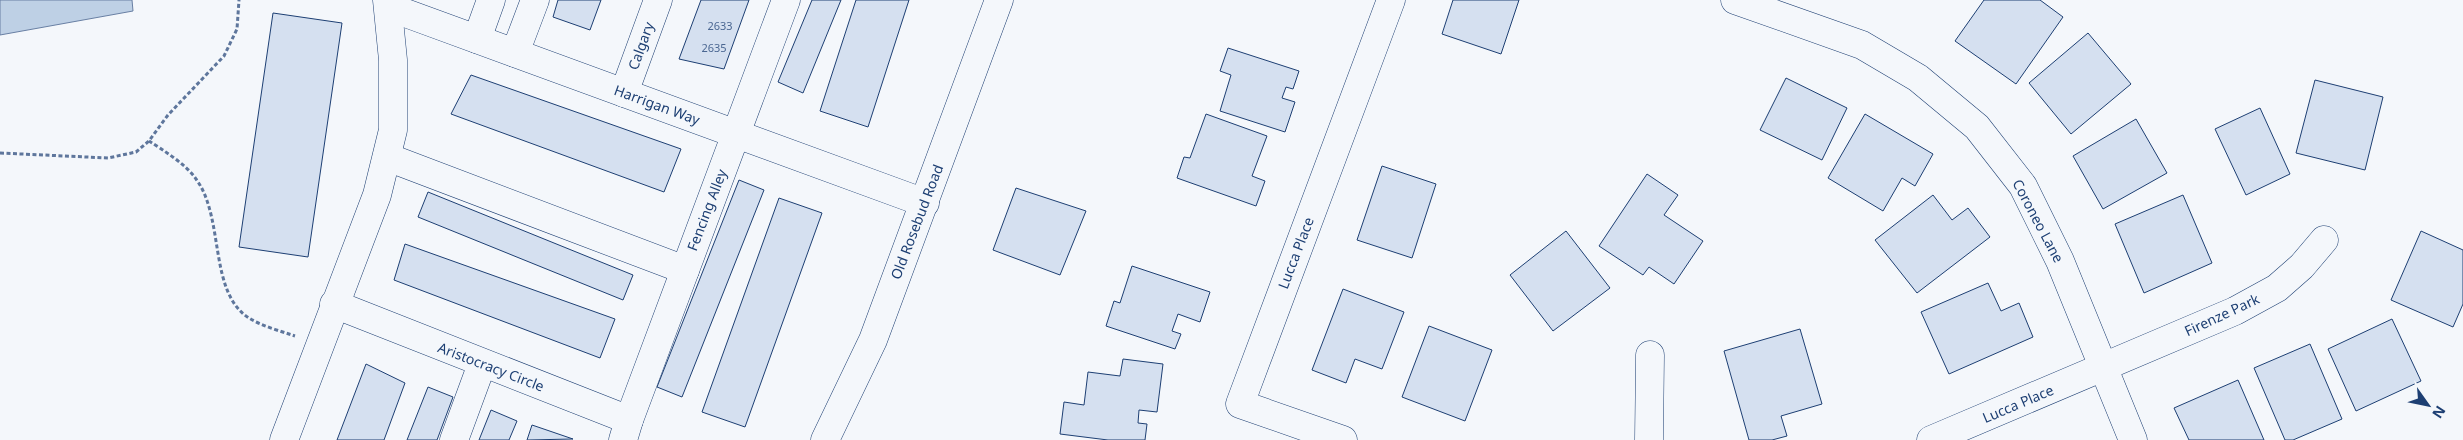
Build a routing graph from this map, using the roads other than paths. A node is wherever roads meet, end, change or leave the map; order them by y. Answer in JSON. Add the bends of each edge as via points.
{"nodes":[{"id":1,"x":491,"y":0,"type":"edge"},
{"id":2,"x":535,"y":0,"type":"edge"},
{"id":3,"x":658,"y":0,"type":"edge"},
{"id":4,"x":786,"y":0,"type":"edge"},
{"id":5,"x":1000,"y":0,"type":"edge"},
{"id":6,"x":1391,"y":0,"type":"edge"},
{"id":7,"x":1735,"y":0,"type":"edge"},
{"id":8,"x":388,"y":3,"type":"edge"},
{"id":9,"x":477,"y":39,"type":"junction"},
{"id":10,"x":516,"y":53,"type":"junction"},
{"id":11,"x":624,"y":93,"type":"junction"},
{"id":12,"x":736,"y":134,"type":"junction"},
{"id":13,"x":387,"y":157,"type":"junction"},
{"id":14,"x":925,"y":203,"type":"junction"},
{"id":15,"x":2324,"y":240,"type":"dead end"},
{"id":16,"x":685,"y":270,"type":"junction"},
{"id":17,"x":334,"y":304,"type":"junction"},
{"id":18,"x":1650,"y":355,"type":"dead end"},
{"id":19,"x":482,"y":364,"type":"junction"},
{"id":20,"x":2104,"y":368,"type":"junction"},
{"id":21,"x":626,"y":430,"type":"edge"},
{"id":22,"x":284,"y":440,"type":"edge"},
{"id":23,"x":454,"y":440,"type":"edge"},
{"id":24,"x":826,"y":440,"type":"edge"},
{"id":25,"x":1343,"y":440,"type":"edge"},
{"id":26,"x":1649,"y":440,"type":"edge"},
{"id":27,"x":1931,"y":440,"type":"edge"},
{"id":28,"x":2133,"y":440,"type":"edge"}],
"edges":[{"from":1,"to":9,"type":"street"},
{"from":2,"to":10,"type":"street"},
{"from":3,"to":11,"type":"street","name":"Calgary"},
{"from":4,"to":12,"type":"street","name":"Fencing Alley"},
{"from":5,"to":14,"type":"street","name":"Old Rosebud Road"},
{"from":6,"to":25,"type":"street","name":"Lucca Place","via":[[1240,404]]},
{"from":7,"to":20,"type":"street","name":"Coroneo Lane","via":[[1862,45],[1918,78],[1977,127],[2023,186],[2060,261]]},
{"from":8,"to":9,"type":"street","name":"Harrigan Way"},
{"from":8,"to":13,"type":"street","via":[[393,60],[393,130]]},
{"from":9,"to":10,"type":"street","name":"Harrigan Way"},
{"from":10,"to":11,"type":"street","name":"Harrigan Way"},
{"from":11,"to":12,"type":"street","name":"Harrigan Way"},
{"from":12,"to":14,"type":"street","name":"Harrigan Way"},
{"from":12,"to":16,"type":"street","name":"Fencing Alley"},
{"from":13,"to":16,"type":"street"},
{"from":13,"to":17,"type":"street","via":[[377,195]]},
{"from":14,"to":24,"type":"street","name":"Old Rosebud Road","via":[[873,340]]},
{"from":15,"to":20,"type":"street","name":"Firenze Park","via":[[2277,288],[2235,311]]},
{"from":16,"to":21,"type":"street","name":"Fencing Alley"},
{"from":17,"to":19,"type":"street","name":"Aristocracy Circle"},
{"from":17,"to":22,"type":"street"},
{"from":18,"to":26,"type":"street"},
{"from":19,"to":21,"type":"street","name":"Aristocracy Circle"},
{"from":19,"to":23,"type":"street"},
{"from":20,"to":27,"type":"street","name":"Lucca Place"},
{"from":20,"to":28,"type":"street","name":"Coroneo Lane"}]}
